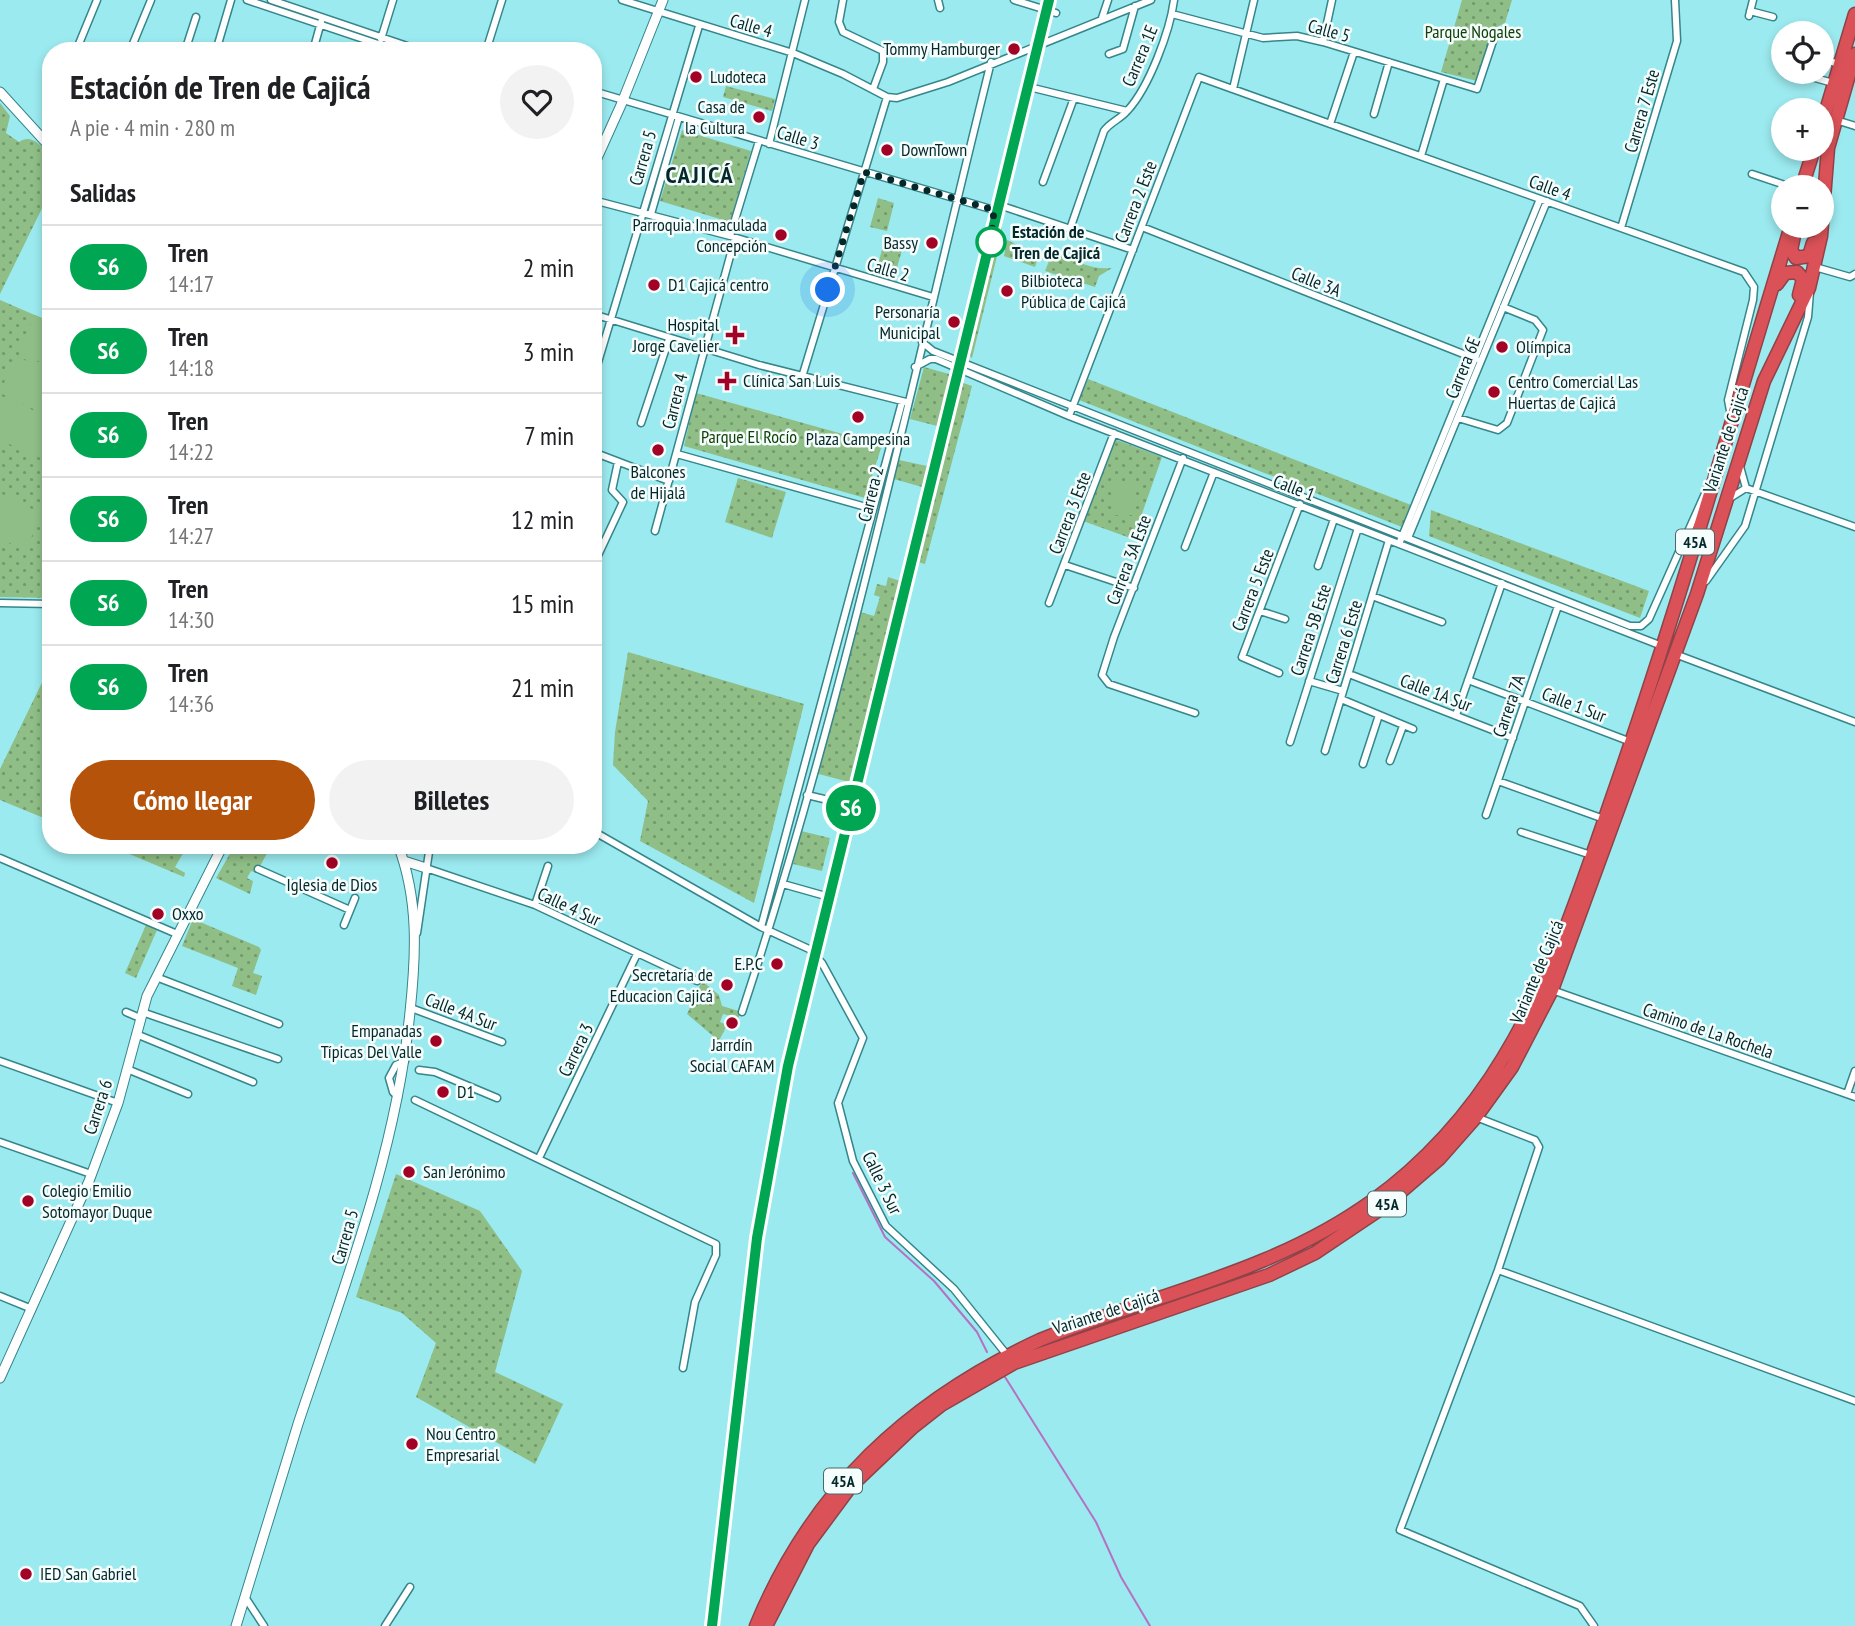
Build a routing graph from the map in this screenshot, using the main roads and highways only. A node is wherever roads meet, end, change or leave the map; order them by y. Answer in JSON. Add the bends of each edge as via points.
{"nodes":[{"id":1,"x":663,"y":0,"type":"edge"},
{"id":2,"x":1855,"y":13,"type":"edge"},
{"id":3,"x":1855,"y":54,"type":"edge"},
{"id":4,"x":1852,"y":76,"type":"edge"},
{"id":5,"x":0,"y":92,"type":"edge"},
{"id":6,"x":1829,"y":98,"type":"edge"},
{"id":7,"x":42,"y":138,"type":"edge"},
{"id":8,"x":602,"y":147,"type":"edge"},
{"id":9,"x":1826,"y":175,"type":"edge"},
{"id":10,"x":1787,"y":238,"type":"edge"},
{"id":11,"x":1794,"y":238,"type":"edge"},
{"id":12,"x":1814,"y":238,"type":"edge"},
{"id":13,"x":1819,"y":238,"type":"edge"},
{"id":14,"x":1764,"y":307,"type":"junction"},
{"id":15,"x":1793,"y":319,"type":"junction"},
{"id":16,"x":1670,"y":651,"type":"junction"},
{"id":17,"x":218,"y":854,"type":"edge"},
{"id":18,"x":401,"y":854,"type":"edge"},
{"id":19,"x":404,"y":861,"type":"junction"},
{"id":20,"x":426,"y":868,"type":"road end"},
{"id":21,"x":1005,"y":1360,"type":"junction"},
{"id":22,"x":977,"y":1377,"type":"junction"},
{"id":23,"x":0,"y":1378,"type":"edge"},
{"id":24,"x":236,"y":1626,"type":"edge"},
{"id":25,"x":756,"y":1626,"type":"edge"},
{"id":26,"x":766,"y":1626,"type":"edge"}],
"edges":[{"from":1,"to":8,"type":"main road"},
{"from":2,"to":6,"type":"highway"},
{"from":3,"to":4,"type":"highway","name":"Variante de Cajicá","number":"45A"},
{"from":4,"to":9,"type":"highway","name":"Variante de Cajicá","number":"45A","via":[[1828,148]]},
{"from":5,"to":7,"type":"main road"},
{"from":10,"to":14,"type":"highway","name":"Variante de Cajicá","number":"45A"},
{"from":11,"to":12,"type":"highway","via":[[1791,250],[1801,259],[1812,252]]},
{"from":13,"to":15,"type":"highway","name":"Variante de Cajicá","number":"45A","via":[[1815,267]]},
{"from":14,"to":15,"type":"highway","via":[[1782,276],[1797,272],[1803,284]]},
{"from":14,"to":16,"type":"highway","name":"Variante de Cajicá","number":"45A","via":[[1713,478]]},
{"from":15,"to":16,"type":"highway","name":"Variante de Cajicá","number":"45A","via":[[1764,382],[1697,594]]},
{"from":16,"to":21,"type":"highway","name":"Variante de Cajicá","number":"45A","via":[[1540,986],[1501,1062],[1450,1130],[1394,1184],[1334,1227],[1283,1254],[1062,1331]]},
{"from":16,"to":21,"type":"highway","name":"Variante de Cajicá","number":"45A","via":[[1552,990],[1512,1067],[1439,1159],[1354,1229],[1269,1275]]},
{"from":17,"to":23,"type":"main road","name":"Carrera 6","via":[[156,977],[91,1174]]},
{"from":18,"to":19,"type":"main road"},
{"from":19,"to":20,"type":"main road"},
{"from":19,"to":24,"type":"main road","name":"Carrera 5","via":[[416,940],[398,1097],[354,1264]]},
{"from":21,"to":22,"type":"highway","name":"Variante de Cajicá","number":"45A"},
{"from":22,"to":25,"type":"highway","name":"Variante de Cajicá","number":"45A","via":[[909,1418],[844,1480],[796,1545]]},
{"from":22,"to":26,"type":"highway","name":"Variante de Cajicá","number":"45A","via":[[913,1427],[851,1486],[808,1544]]}]}
